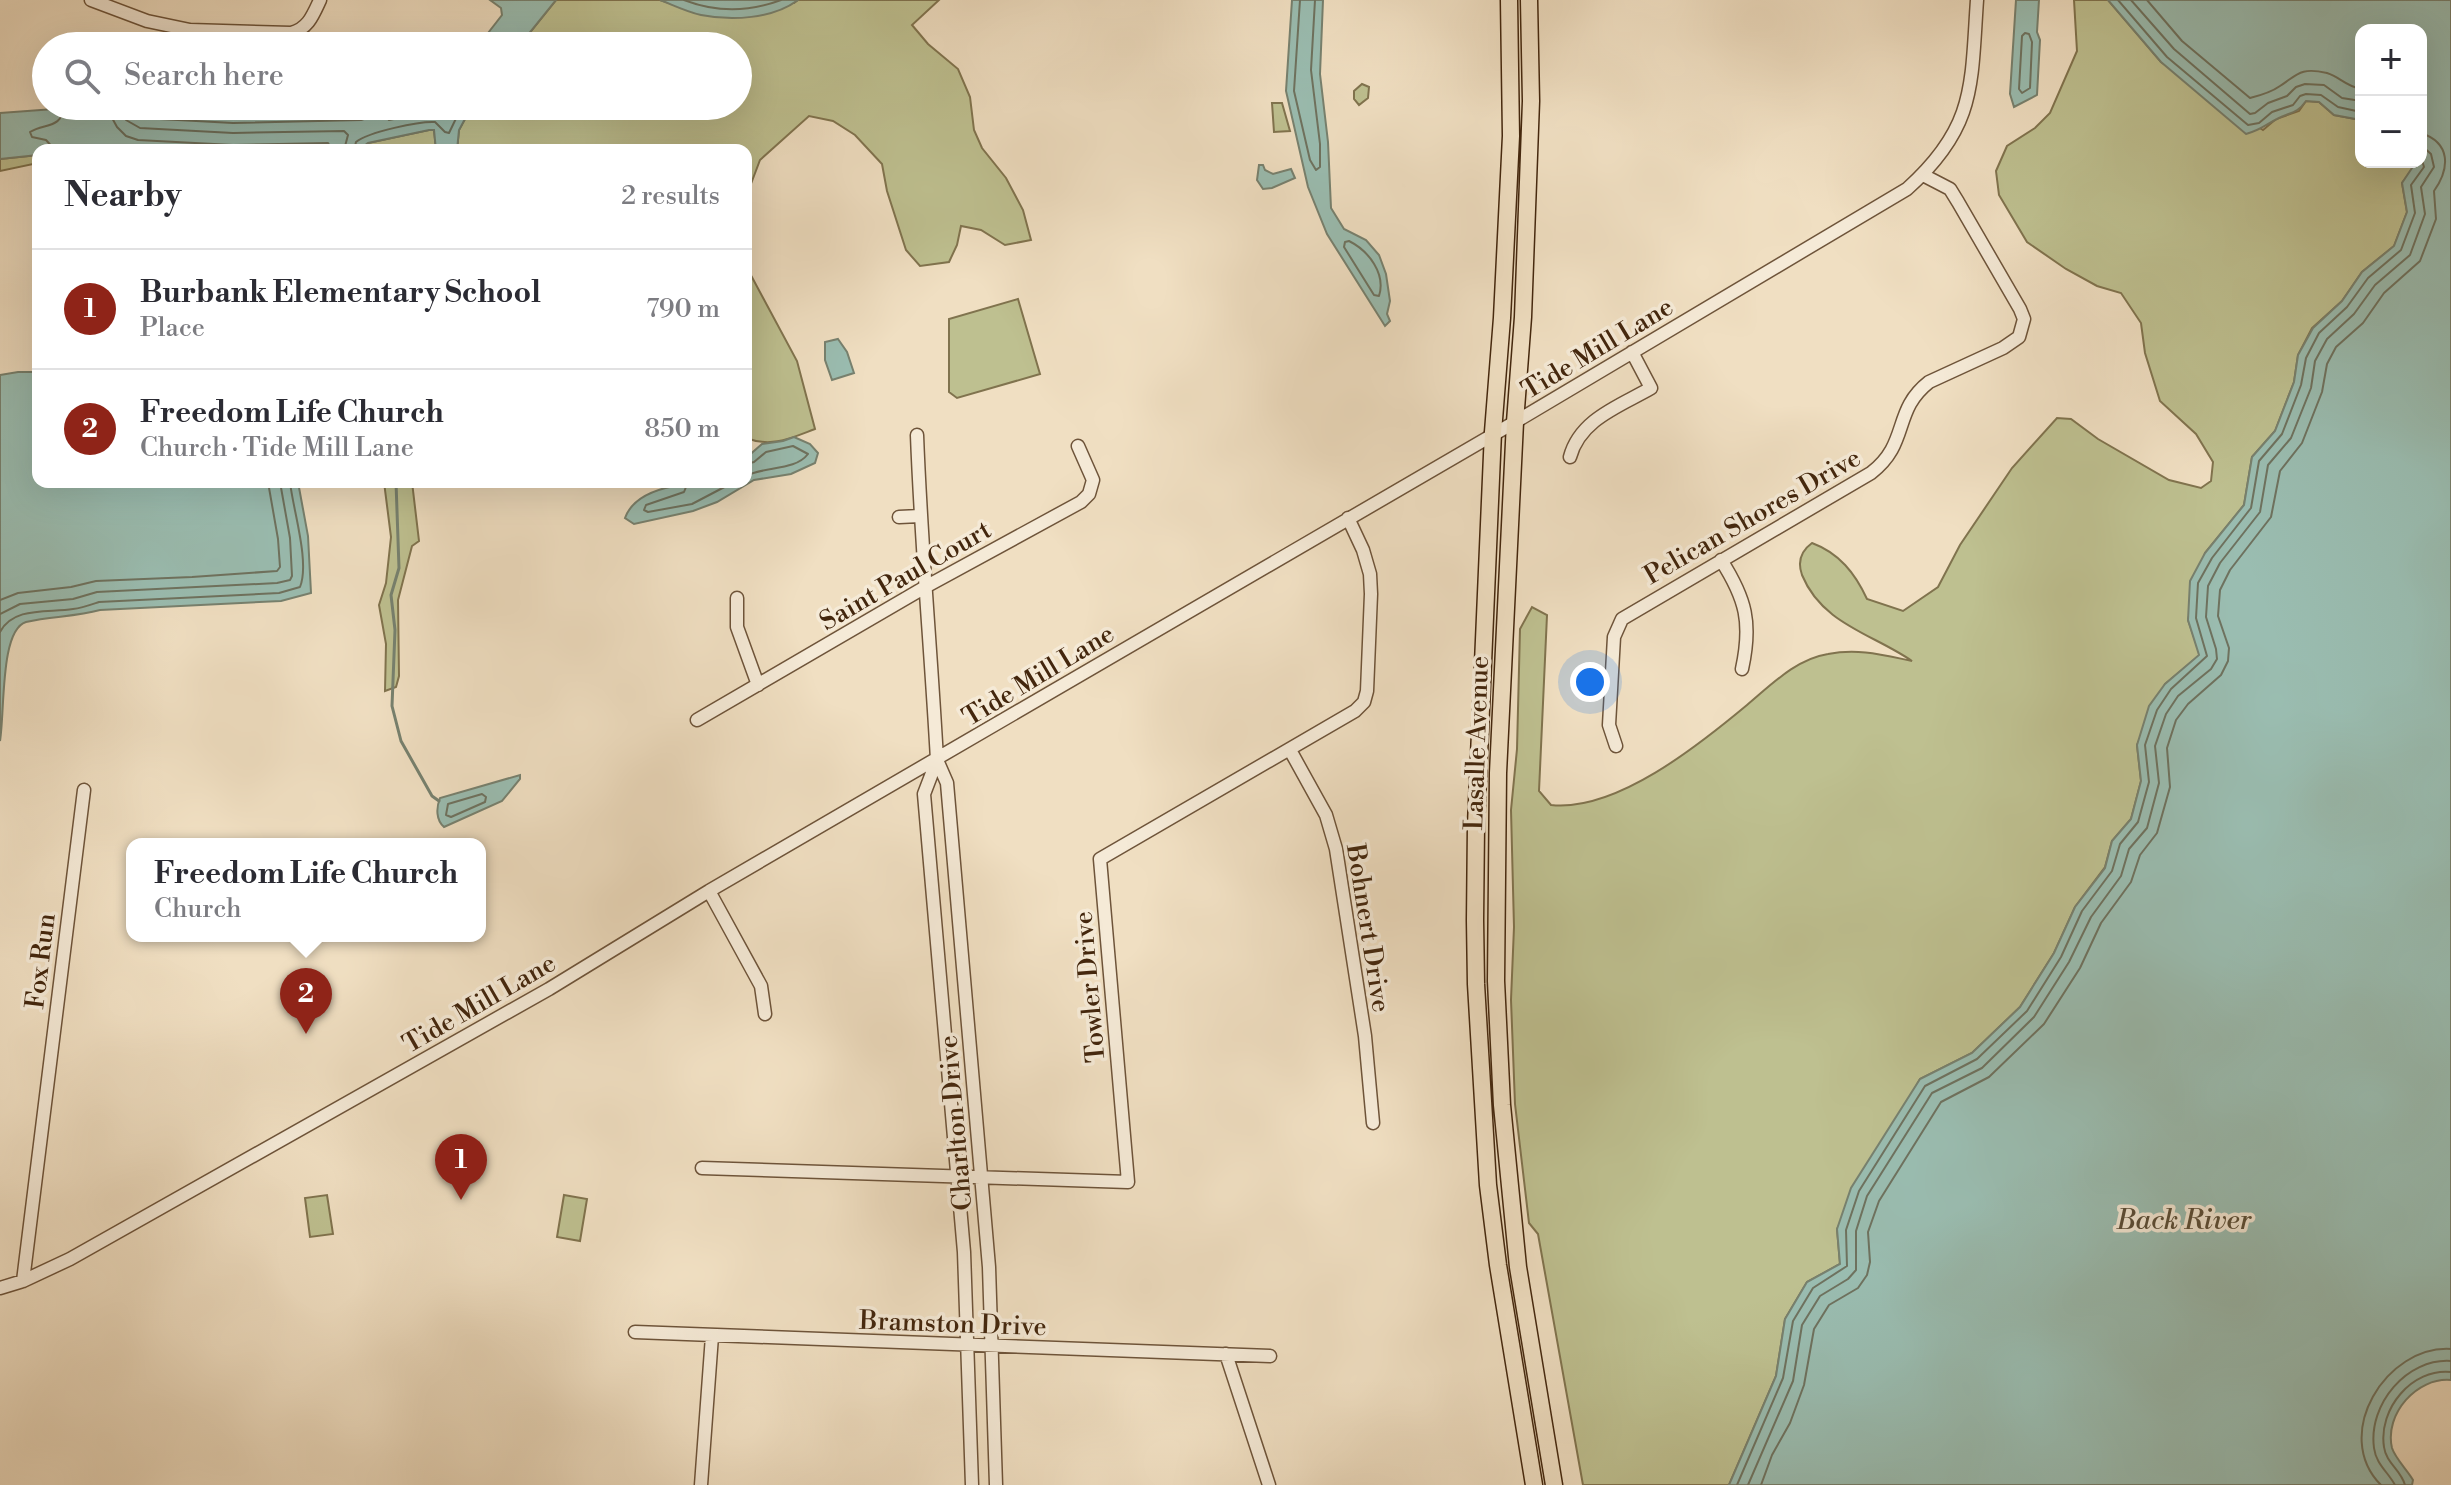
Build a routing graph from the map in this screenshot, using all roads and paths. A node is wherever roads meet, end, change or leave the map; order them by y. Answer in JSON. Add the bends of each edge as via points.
{"nodes":[{"id":1,"x":91,"y":0,"type":"edge"},
{"id":2,"x":320,"y":0,"type":"edge"},
{"id":3,"x":1509,"y":0,"type":"edge"},
{"id":4,"x":1529,"y":0,"type":"edge"},
{"id":5,"x":1977,"y":0,"type":"edge"},
{"id":6,"x":251,"y":32,"type":"edge"},
{"id":7,"x":296,"y":32,"type":"edge"},
{"id":8,"x":1923,"y":175,"type":"junction"},
{"id":9,"x":1632,"y":352,"type":"junction"},
{"id":10,"x":1515,"y":422,"type":"junction"},
{"id":11,"x":1493,"y":432,"type":"junction"},
{"id":12,"x":917,"y":435,"type":"dead end"},
{"id":13,"x":1078,"y":446,"type":"dead end"},
{"id":14,"x":1570,"y":457,"type":"dead end"},
{"id":15,"x":920,"y":516,"type":"junction"},
{"id":16,"x":899,"y":517,"type":"dead end"},
{"id":17,"x":1348,"y":518,"type":"junction"},
{"id":18,"x":1721,"y":560,"type":"junction"},
{"id":19,"x":927,"y":586,"type":"junction"},
{"id":20,"x":737,"y":598,"type":"dead end"},
{"id":21,"x":1742,"y":669,"type":"dead end"},
{"id":22,"x":758,"y":685,"type":"junction"},
{"id":23,"x":697,"y":720,"type":"dead end"},
{"id":24,"x":1616,"y":746,"type":"dead end"},
{"id":25,"x":1290,"y":750,"type":"junction"},
{"id":26,"x":937,"y":760,"type":"junction"},
{"id":27,"x":84,"y":790,"type":"dead end"},
{"id":28,"x":709,"y":891,"type":"junction"},
{"id":29,"x":765,"y":1014,"type":"dead end"},
{"id":30,"x":1373,"y":1123,"type":"dead end"},
{"id":31,"x":702,"y":1168,"type":"dead end"},
{"id":32,"x":957,"y":1176,"type":"junction"},
{"id":33,"x":982,"y":1177,"type":"junction"},
{"id":34,"x":23,"y":1281,"type":"junction"},
{"id":35,"x":0,"y":1288,"type":"edge"},
{"id":36,"x":635,"y":1332,"type":"dead end"},
{"id":37,"x":712,"y":1336,"type":"junction"},
{"id":38,"x":968,"y":1346,"type":"junction"},
{"id":39,"x":992,"y":1346,"type":"junction"},
{"id":40,"x":1226,"y":1354,"type":"junction"},
{"id":41,"x":1270,"y":1356,"type":"dead end"},
{"id":42,"x":701,"y":1485,"type":"edge"},
{"id":43,"x":972,"y":1485,"type":"edge"},
{"id":44,"x":996,"y":1485,"type":"edge"},
{"id":45,"x":1269,"y":1485,"type":"edge"},
{"id":46,"x":1534,"y":1485,"type":"edge"},
{"id":47,"x":1554,"y":1485,"type":"edge"}],
"edges":[{"from":1,"to":6,"type":"street","via":[[179,28]]},
{"from":2,"to":7,"type":"street","via":[[306,25]]},
{"from":3,"to":11,"type":"main road","name":"Lasalle Avenue","via":[[1511,136]]},
{"from":4,"to":10,"type":"main road","name":"Lasalle Avenue","via":[[1531,101]]},
{"from":5,"to":8,"type":"street","name":"Tide Mill Lane","via":[[1965,110],[1953,137]]},
{"from":8,"to":9,"type":"street","name":"Tide Mill Lane"},
{"from":8,"to":18,"type":"street","name":"Pelican Shores Drive","via":[[1950,189],[1958,202],[2020,309],[2024,319],[2019,337],[1920,389],[1907,406],[1897,444],[1871,473]]},
{"from":9,"to":10,"type":"street","name":"Tide Mill Lane"},
{"from":9,"to":14,"type":"street","via":[[1651,388],[1586,426]]},
{"from":10,"to":11,"type":"street","name":"Tide Mill Lane"},
{"from":10,"to":47,"type":"main road","name":"Lasalle Avenue","via":[[1497,787],[1496,981],[1518,1267]]},
{"from":11,"to":17,"type":"street","name":"Tide Mill Lane"},
{"from":11,"to":46,"type":"main road","name":"Lasalle Avenue","via":[[1476,825],[1476,984],[1491,1212]]},
{"from":12,"to":15,"type":"street","name":"Charlton Drive"},
{"from":13,"to":19,"type":"street","name":"Saint Paul Court","via":[[1093,480],[1081,502]]},
{"from":15,"to":16,"type":"street"},
{"from":15,"to":19,"type":"street","name":"Charlton Drive"},
{"from":17,"to":25,"type":"street","name":"Towler Drive","via":[[1370,574],[1364,702]]},
{"from":17,"to":26,"type":"street","name":"Tide Mill Lane"},
{"from":18,"to":21,"type":"street","via":[[1745,609],[1748,635]]},
{"from":18,"to":24,"type":"street","name":"Pelican Shores Drive","via":[[1630,613],[1617,627],[1609,725]]},
{"from":19,"to":22,"type":"street","name":"Saint Paul Court"},
{"from":19,"to":26,"type":"street","name":"Charlton Drive"},
{"from":20,"to":22,"type":"street","via":[[737,627]]},
{"from":22,"to":23,"type":"street","name":"Saint Paul Court"},
{"from":25,"to":30,"type":"street","name":"Bohnert Drive","via":[[1326,815],[1336,849]]},
{"from":25,"to":33,"type":"street","name":"Towler Drive","via":[[1100,859],[1128,1182]]},
{"from":26,"to":28,"type":"street","name":"Tide Mill Lane"},
{"from":26,"to":32,"type":"street","name":"Charlton Drive","via":[[924,794]]},
{"from":26,"to":33,"type":"street","name":"Charlton Drive","via":[[947,783]]},
{"from":27,"to":34,"type":"street","name":"Fox Run"},
{"from":28,"to":29,"type":"street","via":[[761,986]]},
{"from":28,"to":34,"type":"street","name":"Tide Mill Lane","via":[[333,1112]]},
{"from":31,"to":32,"type":"street","name":"Towler Drive"},
{"from":32,"to":33,"type":"street","name":"Towler Drive"},
{"from":32,"to":38,"type":"street","name":"Charlton Drive"},
{"from":33,"to":39,"type":"street","name":"Charlton Drive"},
{"from":34,"to":35,"type":"street","name":"Tide Mill Lane"},
{"from":36,"to":37,"type":"street","name":"Bramston Drive"},
{"from":37,"to":38,"type":"street","name":"Bramston Drive"},
{"from":37,"to":42,"type":"street"},
{"from":38,"to":39,"type":"street","name":"Bramston Drive"},
{"from":38,"to":43,"type":"street","name":"Charlton Drive"},
{"from":39,"to":40,"type":"street","name":"Bramston Drive"},
{"from":39,"to":44,"type":"street","name":"Charlton Drive"},
{"from":40,"to":41,"type":"street","name":"Bramston Drive"},
{"from":40,"to":45,"type":"street"}]}
